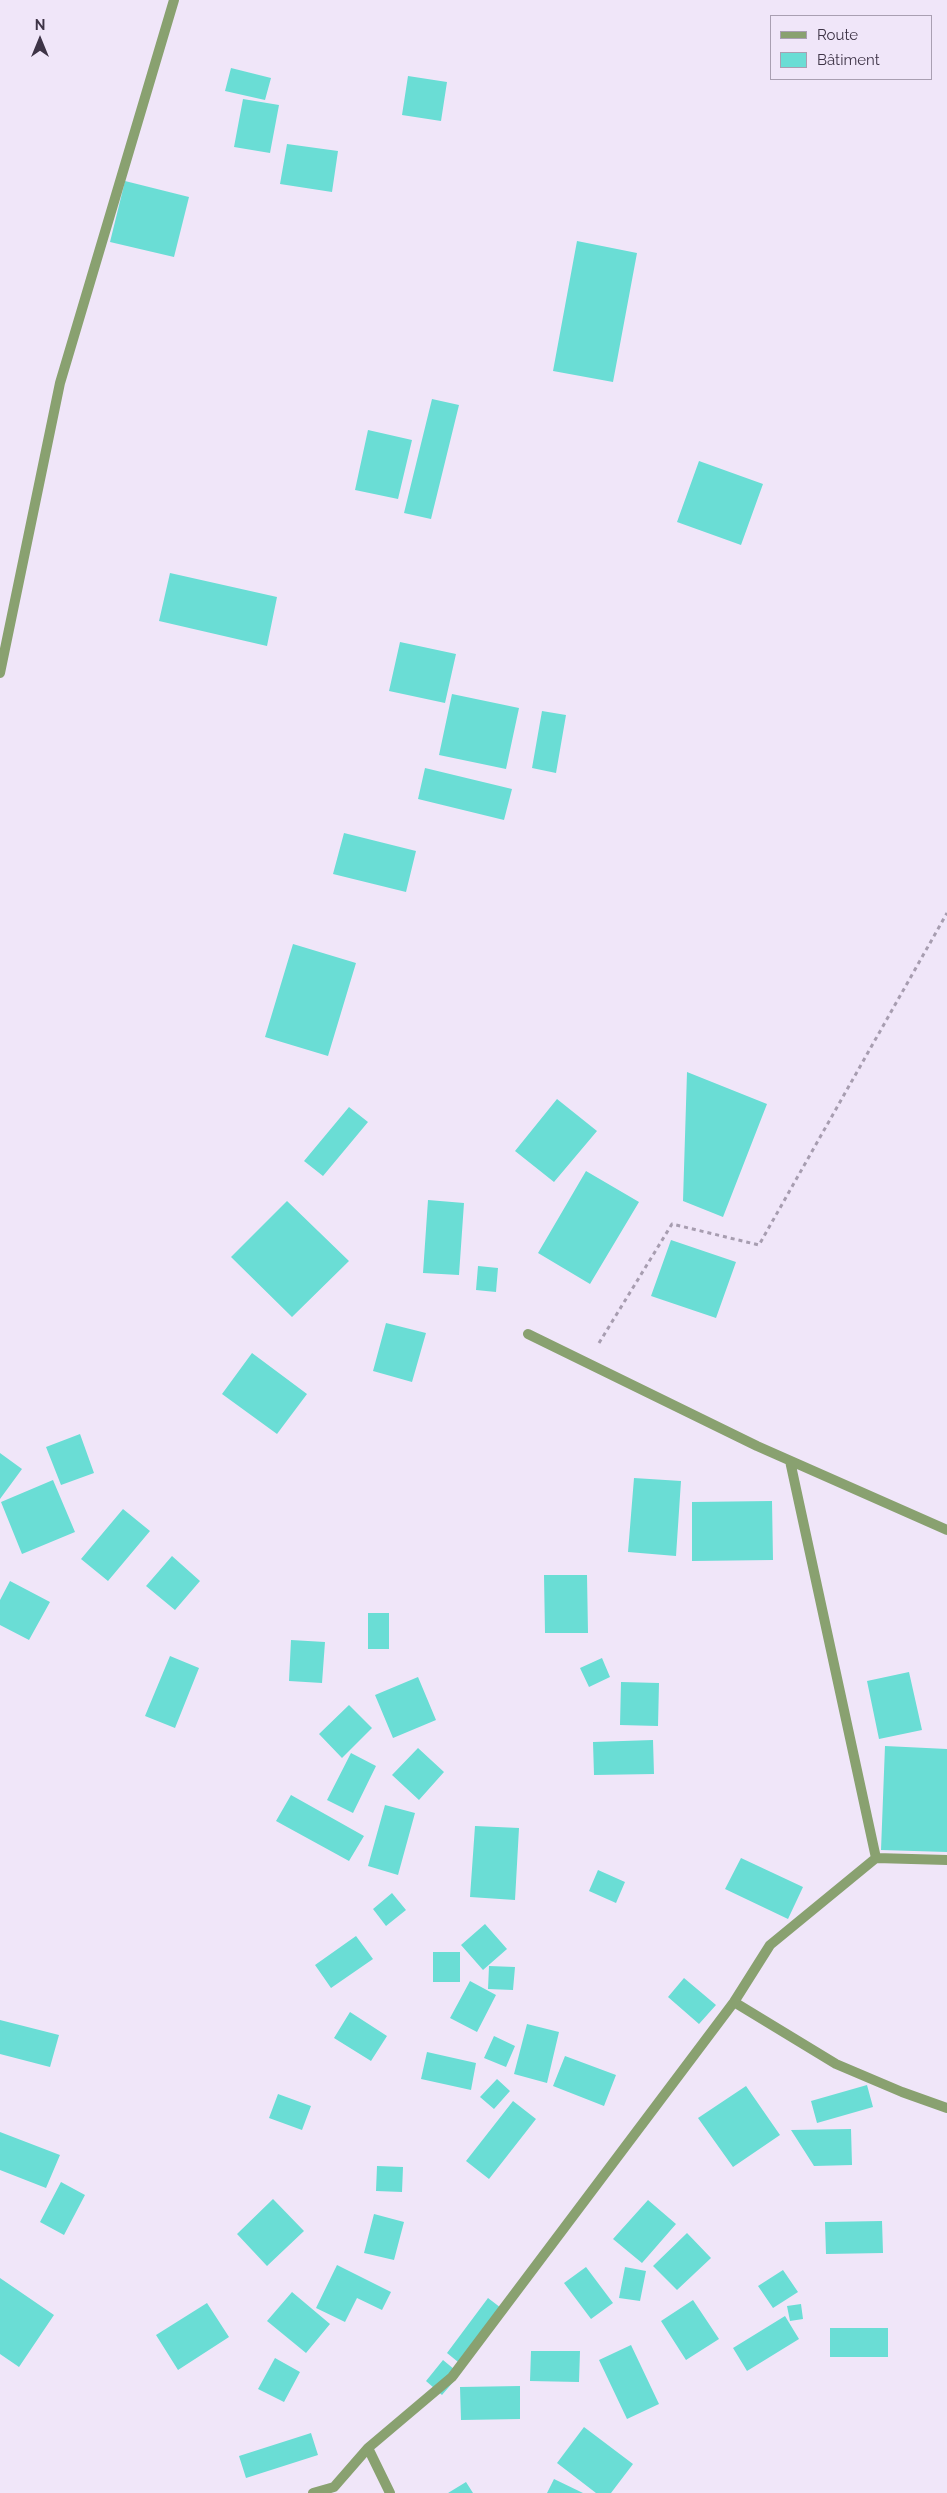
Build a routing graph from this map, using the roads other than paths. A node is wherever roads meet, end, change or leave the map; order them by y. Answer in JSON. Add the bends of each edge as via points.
{"nodes":[{"id":1,"x":174,"y":0,"type":"edge"},
{"id":2,"x":0,"y":673,"type":"edge"},
{"id":3,"x":528,"y":1334,"type":"dead end"},
{"id":4,"x":790,"y":1460,"type":"junction"},
{"id":5,"x":947,"y":1530,"type":"edge"},
{"id":6,"x":876,"y":1858,"type":"junction"},
{"id":7,"x":947,"y":1860,"type":"edge"},
{"id":8,"x":734,"y":2002,"type":"junction"},
{"id":9,"x":947,"y":2108,"type":"edge"},
{"id":10,"x":368,"y":2448,"type":"junction"},
{"id":11,"x":313,"y":2493,"type":"edge"},
{"id":12,"x":390,"y":2493,"type":"edge"}],
"edges":[{"from":1,"to":2,"type":"street","via":[[60,382]]},
{"from":3,"to":4,"type":"street"},
{"from":4,"to":5,"type":"street"},
{"from":4,"to":6,"type":"street"},
{"from":6,"to":7,"type":"street"},
{"from":6,"to":8,"type":"street","via":[[770,1945]]},
{"from":8,"to":9,"type":"street","via":[[836,2064]]},
{"from":8,"to":10,"type":"street","via":[[452,2377]]},
{"from":10,"to":11,"type":"street","via":[[334,2487]]},
{"from":10,"to":12,"type":"street"}]}
